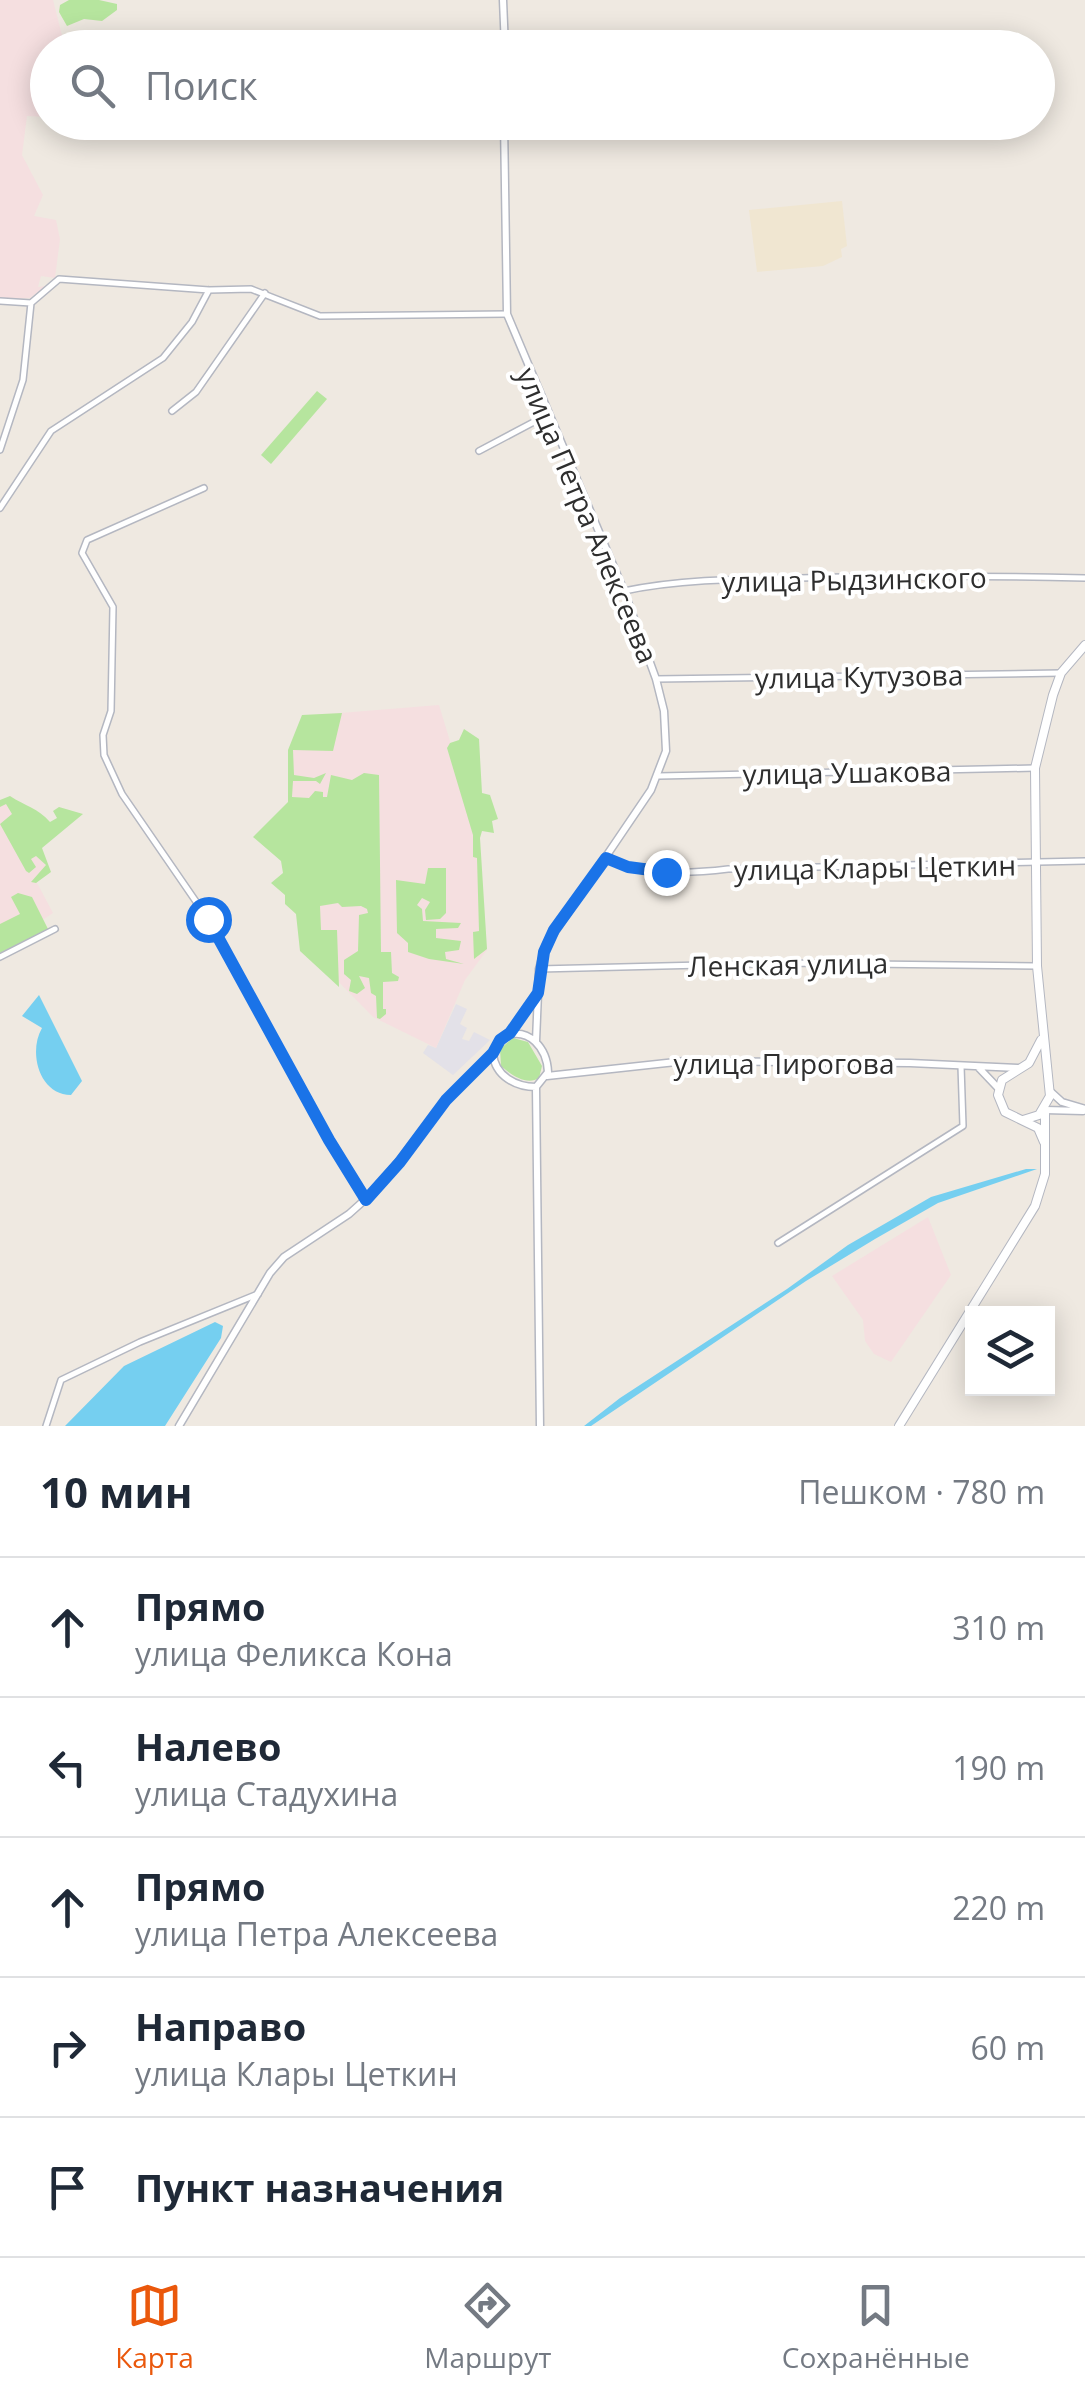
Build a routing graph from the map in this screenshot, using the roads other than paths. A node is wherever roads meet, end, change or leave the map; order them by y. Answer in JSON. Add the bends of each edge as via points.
{"nodes":[{"id":1,"x":503,"y":0,"type":"edge"},
{"id":2,"x":504,"y":30,"type":"edge"},
{"id":3,"x":504,"y":140,"type":"edge"},
{"id":4,"x":209,"y":290,"type":"junction"},
{"id":5,"x":265,"y":293,"type":"junction"},
{"id":6,"x":0,"y":301,"type":"edge"},
{"id":7,"x":31,"y":303,"type":"junction"},
{"id":8,"x":506,"y":314,"type":"junction"},
{"id":9,"x":172,"y":412,"type":"dead end"},
{"id":10,"x":548,"y":415,"type":"junction"},
{"id":11,"x":0,"y":450,"type":"edge"},
{"id":12,"x":479,"y":450,"type":"dead end"},
{"id":13,"x":204,"y":488,"type":"dead end"},
{"id":14,"x":0,"y":508,"type":"edge"},
{"id":15,"x":1085,"y":578,"type":"edge"},
{"id":16,"x":624,"y":592,"type":"junction"},
{"id":17,"x":1085,"y":645,"type":"edge"},
{"id":18,"x":1062,"y":673,"type":"junction"},
{"id":19,"x":656,"y":679,"type":"junction"},
{"id":20,"x":1036,"y":768,"type":"junction"},
{"id":21,"x":658,"y":776,"type":"junction"},
{"id":22,"x":606,"y":858,"type":"junction"},
{"id":23,"x":1085,"y":861,"type":"edge"},
{"id":24,"x":1036,"y":864,"type":"junction"},
{"id":25,"x":56,"y":928,"type":"dead end"},
{"id":26,"x":0,"y":957,"type":"edge"},
{"id":27,"x":1037,"y":966,"type":"junction"},
{"id":28,"x":539,"y":969,"type":"junction"},
{"id":29,"x":538,"y":993,"type":"junction"},
{"id":30,"x":510,"y":1033,"type":"junction"},
{"id":31,"x":1042,"y":1037,"type":"junction"},
{"id":32,"x":536,"y":1040,"type":"junction"},
{"id":33,"x":493,"y":1053,"type":"junction"},
{"id":34,"x":547,"y":1063,"type":"junction"},
{"id":35,"x":479,"y":1066,"type":"junction"},
{"id":36,"x":961,"y":1066,"type":"junction"},
{"id":37,"x":978,"y":1067,"type":"junction"},
{"id":38,"x":1020,"y":1068,"type":"junction"},
{"id":39,"x":497,"y":1070,"type":"junction"},
{"id":40,"x":560,"y":1072,"type":"junction"},
{"id":41,"x":546,"y":1076,"type":"junction"},
{"id":42,"x":1048,"y":1086,"type":"junction"},
{"id":43,"x":536,"y":1087,"type":"junction"},
{"id":44,"x":998,"y":1088,"type":"junction"},
{"id":45,"x":1044,"y":1110,"type":"junction"},
{"id":46,"x":1085,"y":1110,"type":"edge"},
{"id":47,"x":1023,"y":1120,"type":"junction"},
{"id":48,"x":1046,"y":1146,"type":"junction"},
{"id":49,"x":366,"y":1200,"type":"junction"},
{"id":50,"x":778,"y":1243,"type":"dead end"},
{"id":51,"x":258,"y":1294,"type":"junction"},
{"id":52,"x":46,"y":1426,"type":"edge"},
{"id":53,"x":179,"y":1426,"type":"edge"},
{"id":54,"x":540,"y":1426,"type":"edge"},
{"id":55,"x":899,"y":1426,"type":"edge"}],
"edges":[{"from":1,"to":2,"type":"street"},
{"from":3,"to":8,"type":"street","name":"улица Петра Алексеева"},
{"from":4,"to":5,"type":"street"},
{"from":4,"to":7,"type":"street","via":[[59,280]]},
{"from":4,"to":14,"type":"street","via":[[163,358],[52,431]]},
{"from":5,"to":8,"type":"street","via":[[320,316]]},
{"from":5,"to":9,"type":"street","via":[[196,392]]},
{"from":6,"to":7,"type":"street"},
{"from":7,"to":11,"type":"street","via":[[22,380]]},
{"from":8,"to":10,"type":"street","name":"улица Петра Алексеева"},
{"from":10,"to":12,"type":"street"},
{"from":10,"to":16,"type":"street","name":"улица Петра Алексеева"},
{"from":13,"to":49,"type":"street","via":[[83,546],[113,608],[104,755],[122,794],[208,919]]},
{"from":15,"to":16,"type":"street","name":"улица Рыдзинского","via":[[750,579]]},
{"from":16,"to":19,"type":"street","name":"улица Петра Алексеева"},
{"from":17,"to":18,"type":"main road"},
{"from":18,"to":19,"type":"street","name":"улица Кутузова"},
{"from":18,"to":20,"type":"main road"},
{"from":19,"to":21,"type":"street","name":"улица Петра Алексеева","via":[[666,737]]},
{"from":20,"to":21,"type":"street","name":"улица Ушакова"},
{"from":20,"to":24,"type":"main road"},
{"from":21,"to":22,"type":"street","name":"улица Петра Алексеева"},
{"from":22,"to":24,"type":"street","name":"улица Клары Цеткин","via":[[628,867],[699,872]]},
{"from":22,"to":28,"type":"street","name":"улица Петра Алексеева","via":[[554,930]]},
{"from":23,"to":24,"type":"street","name":"улица Клары Цеткин"},
{"from":24,"to":27,"type":"main road"},
{"from":25,"to":26,"type":"street"},
{"from":27,"to":28,"type":"street","name":"Ленская улица"},
{"from":27,"to":31,"type":"main road"},
{"from":28,"to":29,"type":"street","name":"улица Петра Алексеева"},
{"from":29,"to":30,"type":"street"},
{"from":29,"to":32,"type":"street","name":"улица Петра Алексеева"},
{"from":30,"to":32,"type":"street"},
{"from":30,"to":33,"type":"street"},
{"from":31,"to":38,"type":"main road"},
{"from":31,"to":42,"type":"main road"},
{"from":32,"to":34,"type":"street"},
{"from":33,"to":35,"type":"street"},
{"from":33,"to":39,"type":"street"},
{"from":34,"to":40,"type":"street"},
{"from":34,"to":41,"type":"street"},
{"from":35,"to":39,"type":"street"},
{"from":35,"to":49,"type":"street"},
{"from":36,"to":37,"type":"street","name":"улица Пирогова"},
{"from":36,"to":40,"type":"street","name":"улица Пирогова","via":[[686,1061]]},
{"from":36,"to":50,"type":"street","via":[[963,1126]]},
{"from":37,"to":38,"type":"street","name":"улица Пирогова"},
{"from":37,"to":44,"type":"street"},
{"from":38,"to":42,"type":"main road","via":[[1034,1070]]},
{"from":38,"to":44,"type":"main road"},
{"from":39,"to":43,"type":"street"},
{"from":40,"to":41,"type":"street","name":"улица Пирогова"},
{"from":41,"to":43,"type":"street"},
{"from":42,"to":45,"type":"main road"},
{"from":42,"to":46,"type":"street","via":[[1062,1102]]},
{"from":43,"to":54,"type":"street"},
{"from":44,"to":47,"type":"main road","via":[[1005,1112]]},
{"from":45,"to":46,"type":"street"},
{"from":45,"to":47,"type":"main road"},
{"from":45,"to":48,"type":"main road"},
{"from":47,"to":48,"type":"main road","via":[[1038,1128]]},
{"from":48,"to":55,"type":"main road","via":[[1035,1206]]},
{"from":49,"to":51,"type":"street","via":[[284,1258]]},
{"from":51,"to":52,"type":"street","via":[[61,1380]]},
{"from":51,"to":53,"type":"street"}]}
